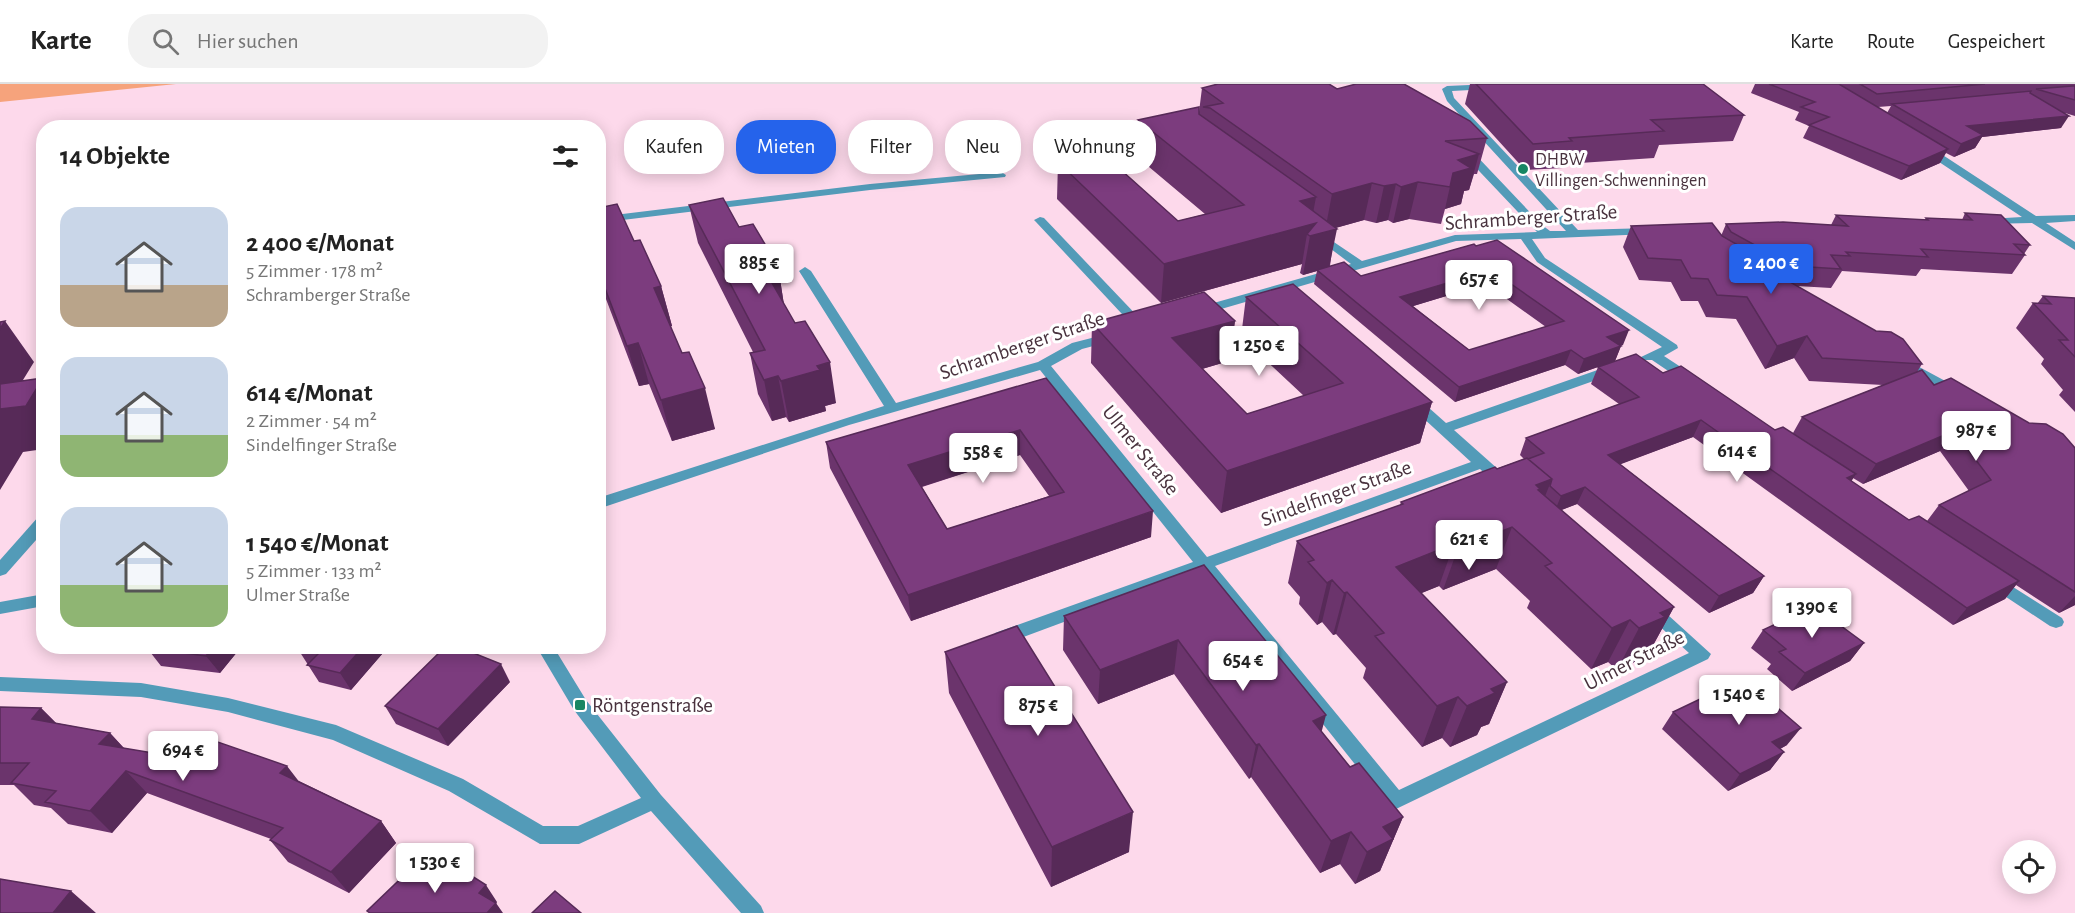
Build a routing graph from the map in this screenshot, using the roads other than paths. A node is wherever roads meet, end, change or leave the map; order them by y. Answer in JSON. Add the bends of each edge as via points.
{"nodes":[{"id":1,"x":1496,"y":86,"type":"edge"},
{"id":2,"x":1916,"y":142,"type":"edge"},
{"id":3,"x":1460,"y":144,"type":"edge"},
{"id":4,"x":1001,"y":175,"type":"dead end"},
{"id":5,"x":2075,"y":218,"type":"edge"},
{"id":6,"x":606,"y":219,"type":"edge"},
{"id":7,"x":1040,"y":220,"type":"dead end"},
{"id":8,"x":2037,"y":220,"type":"junction"},
{"id":9,"x":1979,"y":222,"type":"edge"},
{"id":10,"x":1312,"y":229,"type":"edge"},
{"id":11,"x":1657,"y":231,"type":"edge"},
{"id":12,"x":1575,"y":234,"type":"junction"},
{"id":13,"x":1548,"y":235,"type":"junction"},
{"id":14,"x":1525,"y":236,"type":"junction"},
{"id":15,"x":2075,"y":247,"type":"edge"},
{"id":16,"x":1360,"y":265,"type":"junction"},
{"id":17,"x":805,"y":271,"type":"dead end"},
{"id":18,"x":1281,"y":287,"type":"junction"},
{"id":19,"x":1293,"y":297,"type":"edge"},
{"id":20,"x":1185,"y":315,"type":"edge"},
{"id":21,"x":1654,"y":355,"type":"junction"},
{"id":22,"x":1902,"y":361,"type":"edge"},
{"id":23,"x":1042,"y":365,"type":"junction"},
{"id":24,"x":1703,"y":387,"type":"edge"},
{"id":25,"x":1400,"y":390,"type":"edge"},
{"id":26,"x":1973,"y":403,"type":"edge"},
{"id":27,"x":892,"y":408,"type":"junction"},
{"id":28,"x":1444,"y":429,"type":"junction"},
{"id":29,"x":1482,"y":463,"type":"junction"},
{"id":30,"x":1517,"y":494,"type":"edge"},
{"id":31,"x":606,"y":501,"type":"edge"},
{"id":32,"x":36,"y":529,"type":"edge"},
{"id":33,"x":1205,"y":563,"type":"junction"},
{"id":34,"x":0,"y":570,"type":"edge"},
{"id":35,"x":1977,"y":570,"type":"edge"},
{"id":36,"x":36,"y":601,"type":"edge"},
{"id":37,"x":1641,"y":601,"type":"edge"},
{"id":38,"x":0,"y":608,"type":"edge"},
{"id":39,"x":2056,"y":622,"type":"dead end"},
{"id":40,"x":986,"y":643,"type":"edge"},
{"id":41,"x":549,"y":654,"type":"edge"},
{"id":42,"x":0,"y":684,"type":"edge"},
{"id":43,"x":654,"y":801,"type":"junction"},
{"id":44,"x":754,"y":913,"type":"edge"}],
"edges":[{"from":1,"to":12,"type":"street","via":[[1447,89],[1450,99]]},
{"from":2,"to":8,"type":"street"},
{"from":3,"to":13,"type":"street"},
{"from":4,"to":6,"type":"street"},
{"from":5,"to":8,"type":"street"},
{"from":7,"to":23,"type":"street","name":"Schramberger Straße","via":[[1137,329],[1077,346]]},
{"from":8,"to":9,"type":"street"},
{"from":8,"to":15,"type":"street"},
{"from":10,"to":16,"type":"street"},
{"from":11,"to":12,"type":"street","name":"Schramberger Straße"},
{"from":12,"to":13,"type":"street","name":"Schramberger Straße"},
{"from":13,"to":14,"type":"street","name":"Schramberger Straße"},
{"from":14,"to":16,"type":"street","name":"Schramberger Straße","via":[[1455,238]]},
{"from":14,"to":21,"type":"street","via":[[1542,260],[1672,348]]},
{"from":16,"to":18,"type":"street","name":"Schramberger Straße"},
{"from":17,"to":27,"type":"street"},
{"from":18,"to":19,"type":"street"},
{"from":18,"to":20,"type":"street","name":"Schramberger Straße"},
{"from":21,"to":24,"type":"street"},
{"from":21,"to":28,"type":"street"},
{"from":22,"to":26,"type":"street"},
{"from":23,"to":27,"type":"street","name":"Schramberger Straße"},
{"from":23,"to":33,"type":"street","name":"Ulmer Straße"},
{"from":25,"to":28,"type":"street"},
{"from":27,"to":31,"type":"street","name":"Schramberger Straße"},
{"from":28,"to":29,"type":"street"},
{"from":29,"to":30,"type":"street"},
{"from":29,"to":33,"type":"street","name":"Sindelfinger Straße"},
{"from":32,"to":34,"type":"street"},
{"from":33,"to":37,"type":"street","name":"Ulmer Straße","via":[[1396,801],[1702,654]]},
{"from":33,"to":40,"type":"street"},
{"from":35,"to":39,"type":"street"},
{"from":36,"to":38,"type":"street"},
{"from":41,"to":43,"type":"street","via":[[580,705]]},
{"from":42,"to":43,"type":"street","via":[[141,690],[228,705],[336,733],[456,785],[540,835],[579,835]]},
{"from":43,"to":44,"type":"street"}]}
